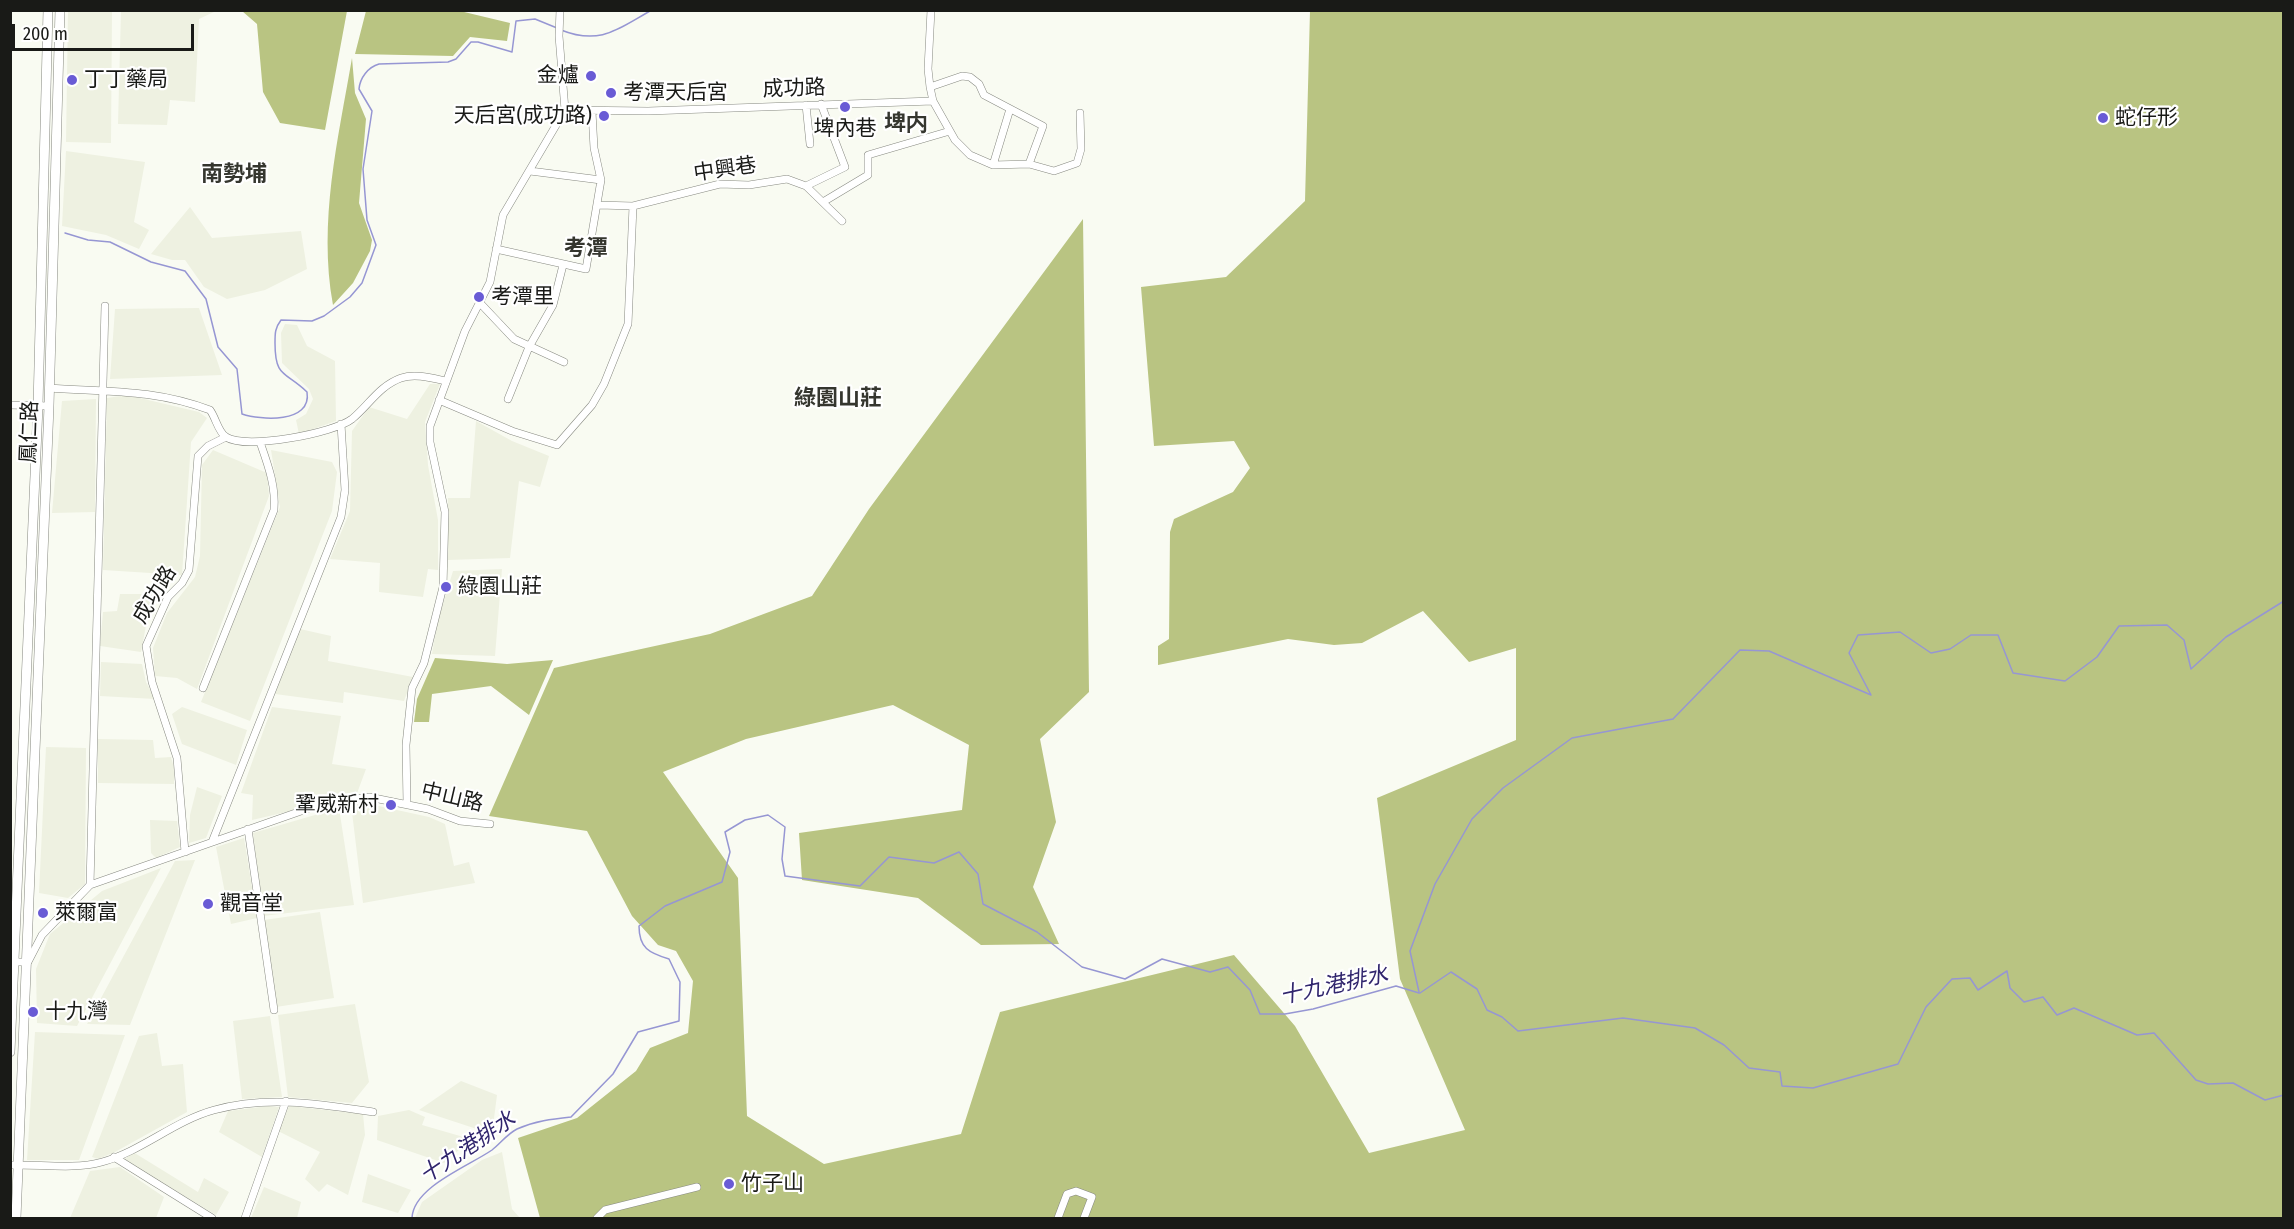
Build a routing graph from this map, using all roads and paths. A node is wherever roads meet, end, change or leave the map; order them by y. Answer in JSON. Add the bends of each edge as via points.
{"nodes":[{"id":1,"x":48,"y":10,"type":"edge"},
{"id":2,"x":60,"y":10,"type":"edge"},
{"id":3,"x":560,"y":10,"type":"edge"},
{"id":4,"x":931,"y":10,"type":"edge"},
{"id":5,"x":930,"y":87,"type":"junction"},
{"id":6,"x":933,"y":101,"type":"junction"},
{"id":7,"x":821,"y":104,"type":"junction"},
{"id":8,"x":806,"y":105,"type":"junction"},
{"id":9,"x":1010,"y":109,"type":"junction"},
{"id":10,"x":565,"y":110,"type":"junction"},
{"id":11,"x":592,"y":112,"type":"junction"},
{"id":12,"x":1080,"y":113,"type":"dead end"},
{"id":13,"x":950,"y":131,"type":"junction"},
{"id":14,"x":810,"y":144,"type":"dead end"},
{"id":15,"x":1029,"y":164,"type":"junction"},
{"id":16,"x":993,"y":165,"type":"junction"},
{"id":17,"x":530,"y":171,"type":"junction"},
{"id":18,"x":602,"y":180,"type":"junction"},
{"id":19,"x":806,"y":186,"type":"junction"},
{"id":20,"x":823,"y":202,"type":"junction"},
{"id":21,"x":599,"y":205,"type":"junction"},
{"id":22,"x":633,"y":207,"type":"junction"},
{"id":23,"x":842,"y":221,"type":"dead end"},
{"id":24,"x":496,"y":249,"type":"junction"},
{"id":25,"x":563,"y":265,"type":"junction"},
{"id":26,"x":480,"y":303,"type":"junction"},
{"id":27,"x":105,"y":306,"type":"dead end"},
{"id":28,"x":529,"y":347,"type":"junction"},
{"id":29,"x":564,"y":362,"type":"dead end"},
{"id":30,"x":446,"y":381,"type":"junction"},
{"id":31,"x":50,"y":388,"type":"junction"},
{"id":32,"x":102,"y":391,"type":"junction"},
{"id":33,"x":439,"y":399,"type":"junction"},
{"id":34,"x":508,"y":399,"type":"dead end"},
{"id":35,"x":10,"y":405,"type":"edge"},
{"id":36,"x":38,"y":406,"type":"junction"},
{"id":37,"x":49,"y":406,"type":"junction"},
{"id":38,"x":341,"y":424,"type":"junction"},
{"id":39,"x":226,"y":437,"type":"junction"},
{"id":40,"x":260,"y":442,"type":"junction"},
{"id":41,"x":203,"y":688,"type":"dead end"},
{"id":42,"x":407,"y":804,"type":"junction"},
{"id":43,"x":490,"y":824,"type":"dead end"},
{"id":44,"x":248,"y":829,"type":"junction"},
{"id":45,"x":212,"y":842,"type":"junction"},
{"id":46,"x":185,"y":852,"type":"junction"},
{"id":47,"x":90,"y":885,"type":"junction"},
{"id":48,"x":13,"y":962,"type":"edge"},
{"id":49,"x":28,"y":962,"type":"junction"},
{"id":50,"x":274,"y":1010,"type":"dead end"},
{"id":51,"x":10,"y":1052,"type":"edge"},
{"id":52,"x":286,"y":1101,"type":"junction"},
{"id":53,"x":373,"y":1112,"type":"dead end"},
{"id":54,"x":114,"y":1157,"type":"junction"},
{"id":55,"x":15,"y":1164,"type":"edge"},
{"id":56,"x":697,"y":1187,"type":"dead end"},
{"id":57,"x":16,"y":1218,"type":"edge"},
{"id":58,"x":212,"y":1218,"type":"edge"},
{"id":59,"x":245,"y":1218,"type":"edge"},
{"id":60,"x":597,"y":1218,"type":"edge"},
{"id":61,"x":1058,"y":1218,"type":"edge"},
{"id":62,"x":1084,"y":1218,"type":"edge"}],
"edges":[{"from":1,"to":36,"type":"main road","name":"鳳仁路"},
{"from":2,"to":31,"type":"main road","name":"鳳仁路"},
{"from":3,"to":10,"type":"street"},
{"from":4,"to":5,"type":"street"},
{"from":5,"to":6,"type":"street"},
{"from":5,"to":9,"type":"street","via":[[962,75],[979,84],[984,95]]},
{"from":6,"to":7,"type":"street","name":"成功路"},
{"from":6,"to":13,"type":"street"},
{"from":7,"to":8,"type":"street","name":"成功路"},
{"from":7,"to":19,"type":"street","via":[[845,167]]},
{"from":8,"to":11,"type":"street","name":"成功路"},
{"from":8,"to":14,"type":"street"},
{"from":9,"to":15,"type":"street","via":[[1043,126]]},
{"from":9,"to":16,"type":"street"},
{"from":10,"to":11,"type":"street","name":"成功路"},
{"from":10,"to":17,"type":"street"},
{"from":11,"to":18,"type":"street","via":[[594,148]]},
{"from":12,"to":15,"type":"street","via":[[1081,149],[1077,163],[1054,171]]},
{"from":13,"to":16,"type":"street","via":[[970,155]]},
{"from":13,"to":20,"type":"street","via":[[868,155],[868,176]]},
{"from":15,"to":16,"type":"street"},
{"from":17,"to":18,"type":"street"},
{"from":17,"to":24,"type":"street","via":[[503,215]]},
{"from":18,"to":21,"type":"street"},
{"from":19,"to":20,"type":"street"},
{"from":19,"to":22,"type":"street","name":"中興巷","via":[[787,179],[720,184]]},
{"from":20,"to":23,"type":"street"},
{"from":21,"to":22,"type":"street","name":"中興巷"},
{"from":21,"to":25,"type":"street","via":[[586,269]]},
{"from":22,"to":33,"type":"street","via":[[628,324],[592,405],[557,445],[512,431]]},
{"from":24,"to":25,"type":"street"},
{"from":24,"to":26,"type":"street","via":[[490,282]]},
{"from":25,"to":28,"type":"street","via":[[554,305]]},
{"from":26,"to":28,"type":"street","via":[[514,339]]},
{"from":26,"to":30,"type":"street"},
{"from":27,"to":32,"type":"street"},
{"from":28,"to":29,"type":"street"},
{"from":28,"to":34,"type":"street"},
{"from":30,"to":33,"type":"street"},
{"from":30,"to":38,"type":"street","via":[[409,375],[398,379],[370,398],[351,420]]},
{"from":31,"to":32,"type":"street"},
{"from":31,"to":37,"type":"main road","name":"鳳仁路"},
{"from":32,"to":39,"type":"street","via":[[161,394],[204,407],[210,410]]},
{"from":32,"to":47,"type":"street"},
{"from":33,"to":42,"type":"street","via":[[430,426],[430,442],[445,512],[443,587],[424,663],[412,688],[406,745]]},
{"from":35,"to":36,"type":"street"},
{"from":36,"to":37,"type":"street"},
{"from":36,"to":48,"type":"main road","name":"鳳仁路"},
{"from":37,"to":49,"type":"main road","name":"鳳仁路"},
{"from":38,"to":40,"type":"street","via":[[294,438]]},
{"from":38,"to":45,"type":"street","via":[[345,490],[341,518]]},
{"from":39,"to":40,"type":"street"},
{"from":39,"to":46,"type":"street","name":"成功路","via":[[198,456],[189,570],[168,597],[146,646],[152,682],[177,758]]},
{"from":40,"to":41,"type":"street","via":[[271,474],[274,510]]},
{"from":42,"to":43,"type":"street","name":"中山路","via":[[460,821]]},
{"from":42,"to":44,"type":"street","name":"鳳仁路","via":[[369,797],[324,803]]},
{"from":44,"to":45,"type":"street","name":"鳳仁路"},
{"from":44,"to":50,"type":"street"},
{"from":45,"to":46,"type":"street","name":"鳳仁路"},
{"from":46,"to":47,"type":"street","name":"鳳仁路"},
{"from":47,"to":49,"type":"street","name":"鳳仁路","via":[[42,935]]},
{"from":48,"to":49,"type":"street"},
{"from":48,"to":51,"type":"main road","name":"鳳仁路"},
{"from":49,"to":55,"type":"main road","name":"鳳仁路","via":[[21,1131]]},
{"from":52,"to":53,"type":"street"},
{"from":52,"to":54,"type":"street","via":[[244,1103],[214,1110],[183,1121]]},
{"from":52,"to":59,"type":"street"},
{"from":54,"to":55,"type":"street","via":[[77,1165]]},
{"from":54,"to":58,"type":"street"},
{"from":55,"to":57,"type":"main road","name":"鳳仁路"},
{"from":56,"to":60,"type":"street","via":[[605,1210]]},
{"from":61,"to":62,"type":"street","via":[[1067,1194],[1076,1191],[1092,1197]]}]}
